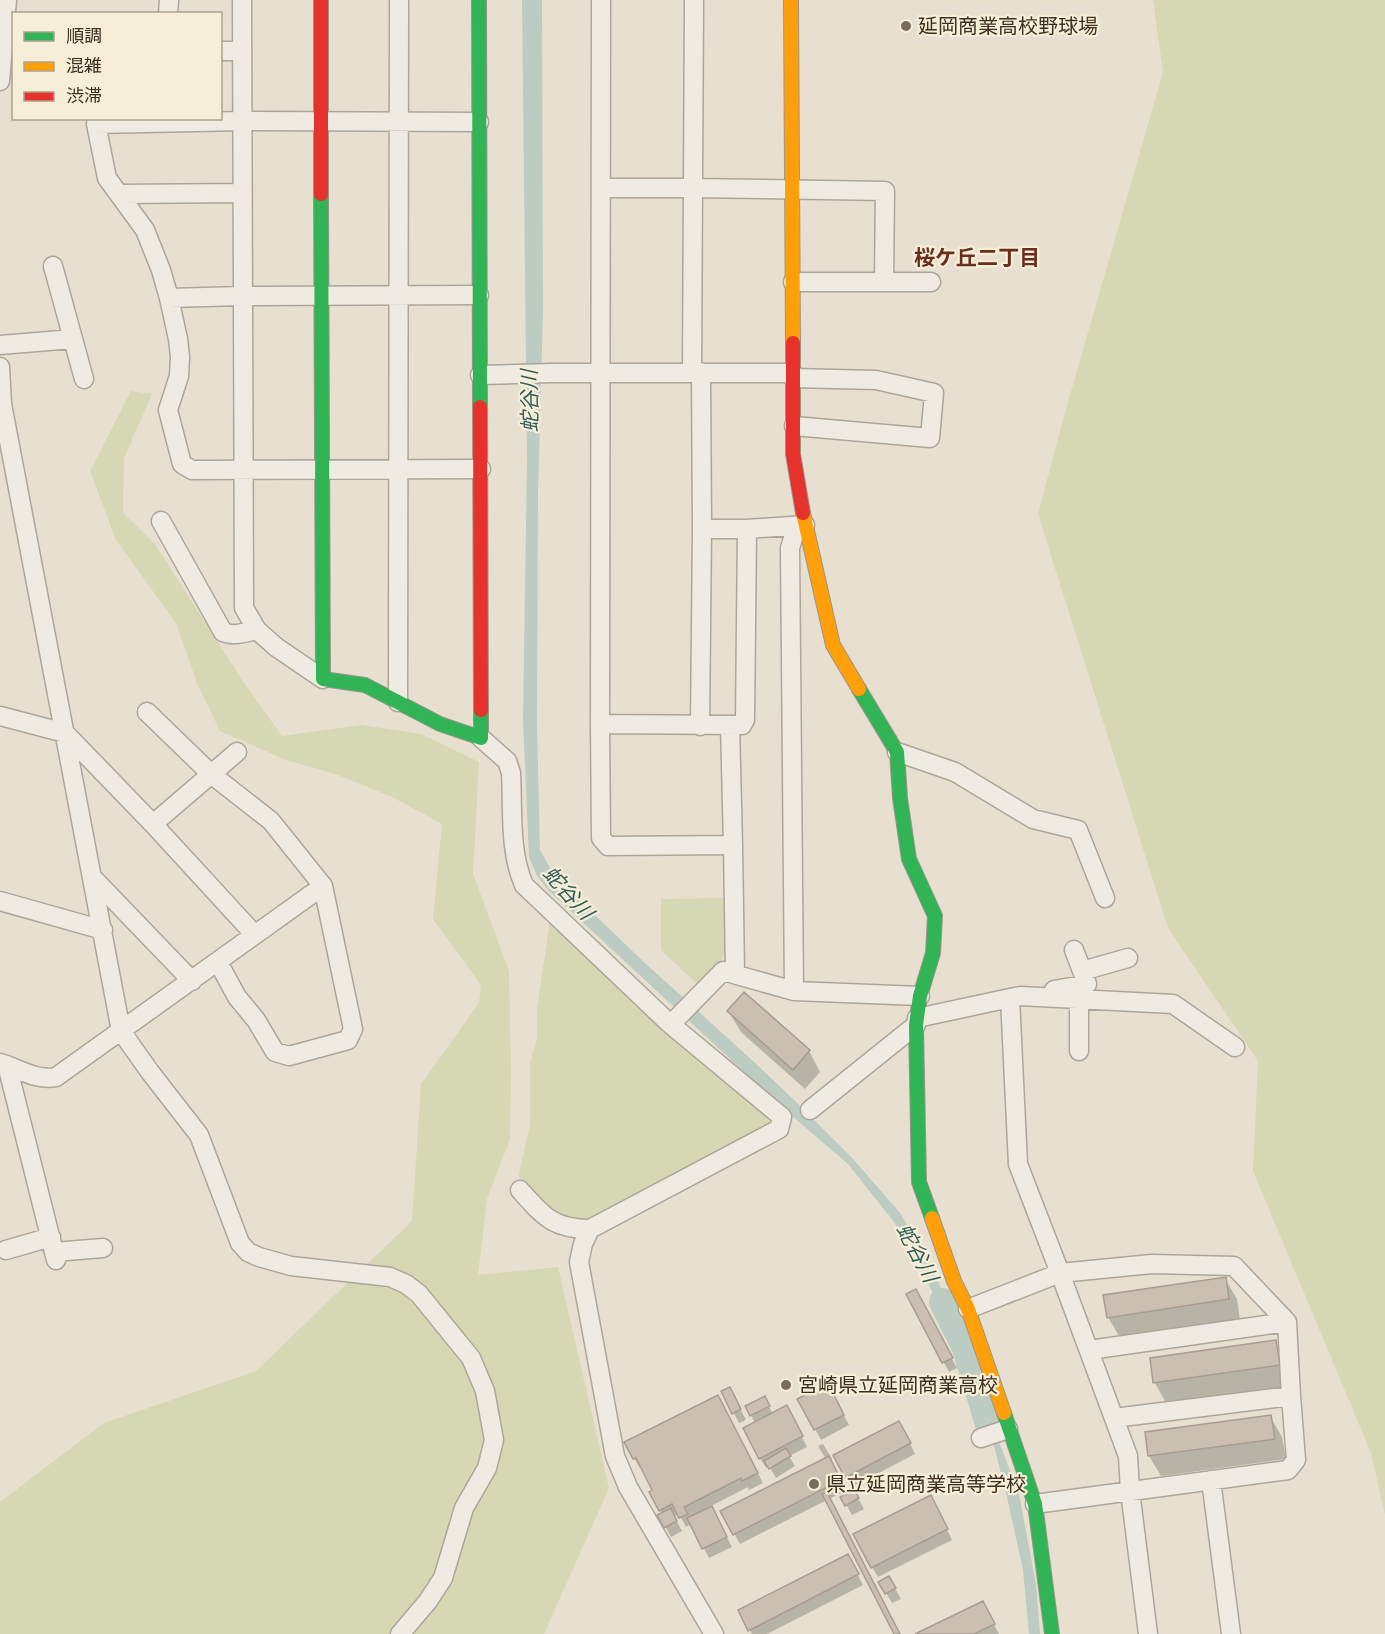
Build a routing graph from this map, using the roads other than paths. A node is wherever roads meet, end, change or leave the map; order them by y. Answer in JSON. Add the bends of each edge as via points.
{"nodes":[{"id":1,"x":7,"y":0,"type":"edge"},
{"id":2,"x":242,"y":0,"type":"edge"},
{"id":3,"x":321,"y":0,"type":"edge"},
{"id":4,"x":399,"y":0,"type":"edge"},
{"id":5,"x":479,"y":0,"type":"edge"},
{"id":6,"x":602,"y":0,"type":"edge"},
{"id":7,"x":694,"y":0,"type":"edge"},
{"id":8,"x":791,"y":0,"type":"edge"},
{"id":9,"x":222,"y":51,"type":"edge"},
{"id":10,"x":242,"y":51,"type":"junction"},
{"id":11,"x":0,"y":81,"type":"edge"},
{"id":12,"x":98,"y":121,"type":"edge"},
{"id":13,"x":244,"y":121,"type":"junction"},
{"id":14,"x":321,"y":122,"type":"junction"},
{"id":15,"x":479,"y":122,"type":"junction"},
{"id":16,"x":398,"y":123,"type":"junction"},
{"id":17,"x":602,"y":188,"type":"junction"},
{"id":18,"x":692,"y":188,"type":"junction"},
{"id":19,"x":792,"y":190,"type":"junction"},
{"id":20,"x":242,"y":193,"type":"junction"},
{"id":21,"x":120,"y":194,"type":"junction"},
{"id":22,"x":53,"y":266,"type":"dead end"},
{"id":23,"x":794,"y":282,"type":"junction"},
{"id":24,"x":884,"y":282,"type":"junction"},
{"id":25,"x":931,"y":282,"type":"dead end"},
{"id":26,"x":479,"y":295,"type":"junction"},
{"id":27,"x":242,"y":296,"type":"junction"},
{"id":28,"x":399,"y":296,"type":"junction"},
{"id":29,"x":321,"y":297,"type":"junction"},
{"id":30,"x":169,"y":298,"type":"junction"},
{"id":31,"x":73,"y":339,"type":"junction"},
{"id":32,"x":0,"y":345,"type":"edge"},
{"id":33,"x":0,"y":367,"type":"edge"},
{"id":34,"x":697,"y":372,"type":"junction"},
{"id":35,"x":601,"y":374,"type":"junction"},
{"id":36,"x":480,"y":375,"type":"junction"},
{"id":37,"x":793,"y":376,"type":"junction"},
{"id":38,"x":84,"y":379,"type":"dead end"},
{"id":39,"x":794,"y":426,"type":"junction"},
{"id":40,"x":481,"y":469,"type":"junction"},
{"id":41,"x":243,"y":470,"type":"junction"},
{"id":42,"x":321,"y":470,"type":"junction"},
{"id":43,"x":398,"y":470,"type":"junction"},
{"id":44,"x":161,"y":521,"type":"dead end"},
{"id":45,"x":805,"y":525,"type":"junction"},
{"id":46,"x":702,"y":529,"type":"junction"},
{"id":47,"x":747,"y":529,"type":"junction"},
{"id":48,"x":257,"y":630,"type":"junction"},
{"id":49,"x":323,"y":679,"type":"junction"},
{"id":50,"x":399,"y":702,"type":"junction"},
{"id":51,"x":147,"y":712,"type":"dead end"},
{"id":52,"x":0,"y":716,"type":"edge"},
{"id":53,"x":600,"y":724,"type":"junction"},
{"id":54,"x":730,"y":725,"type":"junction"},
{"id":55,"x":700,"y":726,"type":"junction"},
{"id":56,"x":65,"y":733,"type":"junction"},
{"id":57,"x":481,"y":738,"type":"junction"},
{"id":58,"x":237,"y":752,"type":"dead end"},
{"id":59,"x":897,"y":752,"type":"junction"},
{"id":60,"x":211,"y":774,"type":"junction"},
{"id":61,"x":153,"y":824,"type":"junction"},
{"id":62,"x":733,"y":845,"type":"junction"},
{"id":63,"x":93,"y":878,"type":"junction"},
{"id":64,"x":323,"y":885,"type":"junction"},
{"id":65,"x":1105,"y":898,"type":"dead end"},
{"id":66,"x":0,"y":901,"type":"edge"},
{"id":67,"x":103,"y":930,"type":"junction"},
{"id":68,"x":254,"y":934,"type":"junction"},
{"id":69,"x":1074,"y":950,"type":"dead end"},
{"id":70,"x":1128,"y":958,"type":"dead end"},
{"id":71,"x":218,"y":962,"type":"junction"},
{"id":72,"x":1082,"y":971,"type":"junction"},
{"id":73,"x":735,"y":974,"type":"junction"},
{"id":74,"x":192,"y":981,"type":"junction"},
{"id":75,"x":794,"y":991,"type":"junction"},
{"id":76,"x":920,"y":996,"type":"junction"},
{"id":77,"x":1015,"y":997,"type":"junction"},
{"id":78,"x":1079,"y":998,"type":"junction"},
{"id":79,"x":673,"y":1021,"type":"junction"},
{"id":80,"x":916,"y":1022,"type":"junction"},
{"id":81,"x":122,"y":1031,"type":"junction"},
{"id":82,"x":1236,"y":1047,"type":"dead end"},
{"id":83,"x":1079,"y":1051,"type":"dead end"},
{"id":84,"x":2,"y":1067,"type":"edge"},
{"id":85,"x":810,"y":1110,"type":"dead end"},
{"id":86,"x":520,"y":1190,"type":"dead end"},
{"id":87,"x":590,"y":1229,"type":"junction"},
{"id":88,"x":103,"y":1248,"type":"dead end"},
{"id":89,"x":6,"y":1250,"type":"dead end"},
{"id":90,"x":54,"y":1250,"type":"junction"},
{"id":91,"x":1060,"y":1273,"type":"junction"},
{"id":92,"x":968,"y":1309,"type":"junction"},
{"id":93,"x":1287,"y":1322,"type":"junction"},
{"id":94,"x":1089,"y":1350,"type":"junction"},
{"id":95,"x":1291,"y":1396,"type":"junction"},
{"id":96,"x":1114,"y":1418,"type":"junction"},
{"id":97,"x":1008,"y":1429,"type":"junction"},
{"id":98,"x":983,"y":1437,"type":"dead end"},
{"id":99,"x":1211,"y":1480,"type":"junction"},
{"id":100,"x":1130,"y":1491,"type":"junction"},
{"id":101,"x":1035,"y":1504,"type":"junction"},
{"id":102,"x":399,"y":1634,"type":"edge"},
{"id":103,"x":714,"y":1634,"type":"edge"},
{"id":104,"x":1052,"y":1634,"type":"edge"},
{"id":105,"x":1148,"y":1634,"type":"edge"},
{"id":106,"x":1231,"y":1634,"type":"edge"}],
"edges":[{"from":1,"to":11,"type":"street"},
{"from":2,"to":10,"type":"street"},
{"from":3,"to":14,"type":"street"},
{"from":4,"to":16,"type":"street"},
{"from":5,"to":15,"type":"street"},
{"from":6,"to":17,"type":"street"},
{"from":7,"to":18,"type":"street"},
{"from":8,"to":19,"type":"street"},
{"from":9,"to":10,"type":"street"},
{"from":10,"to":13,"type":"street"},
{"from":12,"to":13,"type":"street"},
{"from":12,"to":21,"type":"street","via":[[107,178]]},
{"from":13,"to":14,"type":"street"},
{"from":13,"to":20,"type":"street"},
{"from":14,"to":16,"type":"street"},
{"from":14,"to":29,"type":"street"},
{"from":15,"to":16,"type":"street"},
{"from":15,"to":26,"type":"street"},
{"from":16,"to":28,"type":"street"},
{"from":17,"to":18,"type":"street"},
{"from":17,"to":35,"type":"street"},
{"from":18,"to":19,"type":"street"},
{"from":18,"to":34,"type":"street"},
{"from":19,"to":23,"type":"street"},
{"from":19,"to":24,"type":"street","via":[[885,191]]},
{"from":20,"to":21,"type":"street"},
{"from":20,"to":27,"type":"street"},
{"from":21,"to":30,"type":"street","via":[[145,230]]},
{"from":22,"to":31,"type":"street"},
{"from":23,"to":24,"type":"street"},
{"from":23,"to":37,"type":"street"},
{"from":24,"to":25,"type":"street"},
{"from":26,"to":28,"type":"street"},
{"from":26,"to":36,"type":"street"},
{"from":27,"to":29,"type":"street"},
{"from":27,"to":30,"type":"street"},
{"from":27,"to":41,"type":"street"},
{"from":28,"to":29,"type":"street"},
{"from":28,"to":43,"type":"street"},
{"from":29,"to":42,"type":"street"},
{"from":30,"to":41,"type":"street","via":[[180,357],[179,376],[168,410],[182,464],[192,470]]},
{"from":31,"to":32,"type":"street"},
{"from":31,"to":38,"type":"street"},
{"from":33,"to":56,"type":"street","via":[[2,404]]},
{"from":34,"to":35,"type":"street"},
{"from":34,"to":37,"type":"street"},
{"from":34,"to":46,"type":"street"},
{"from":35,"to":36,"type":"street"},
{"from":35,"to":53,"type":"street"},
{"from":36,"to":40,"type":"street"},
{"from":37,"to":39,"type":"street"},
{"from":37,"to":39,"type":"street","via":[[876,380],[934,393],[930,438]]},
{"from":39,"to":45,"type":"street","via":[[793,454]]},
{"from":40,"to":43,"type":"street"},
{"from":40,"to":57,"type":"street"},
{"from":41,"to":42,"type":"street"},
{"from":41,"to":48,"type":"street","via":[[244,608]]},
{"from":42,"to":43,"type":"street"},
{"from":42,"to":49,"type":"street"},
{"from":43,"to":50,"type":"street"},
{"from":44,"to":48,"type":"street","via":[[223,632]]},
{"from":45,"to":47,"type":"street"},
{"from":45,"to":59,"type":"street","via":[[833,645]]},
{"from":45,"to":75,"type":"street","via":[[794,535],[790,548]]},
{"from":46,"to":47,"type":"street"},
{"from":46,"to":55,"type":"street"},
{"from":47,"to":54,"type":"street","via":[[745,720],[742,725]]},
{"from":48,"to":49,"type":"street"},
{"from":49,"to":50,"type":"street","via":[[365,685]]},
{"from":50,"to":57,"type":"street","via":[[440,724]]},
{"from":51,"to":60,"type":"street"},
{"from":52,"to":56,"type":"street"},
{"from":53,"to":55,"type":"street"},
{"from":53,"to":62,"type":"street","via":[[600,838],[608,846]]},
{"from":54,"to":55,"type":"street"},
{"from":54,"to":62,"type":"street"},
{"from":56,"to":61,"type":"street"},
{"from":56,"to":63,"type":"street"},
{"from":57,"to":79,"type":"street","via":[[507,761],[511,773],[514,856],[524,885]]},
{"from":58,"to":60,"type":"street"},
{"from":59,"to":65,"type":"street","via":[[955,772],[1033,819],[1078,830]]},
{"from":59,"to":76,"type":"street","via":[[909,859],[935,916],[933,953]]},
{"from":60,"to":61,"type":"street"},
{"from":60,"to":64,"type":"street","via":[[271,821]]},
{"from":61,"to":68,"type":"street"},
{"from":62,"to":73,"type":"street"},
{"from":63,"to":67,"type":"street"},
{"from":63,"to":74,"type":"street"},
{"from":64,"to":68,"type":"street"},
{"from":64,"to":71,"type":"street","via":[[353,1029],[348,1040],[289,1056],[274,1052]]},
{"from":66,"to":67,"type":"street"},
{"from":67,"to":81,"type":"street"},
{"from":68,"to":71,"type":"street"},
{"from":69,"to":72,"type":"street"},
{"from":70,"to":72,"type":"street"},
{"from":71,"to":74,"type":"street"},
{"from":72,"to":77,"type":"street","via":[[1087,984]]},
{"from":73,"to":75,"type":"street"},
{"from":73,"to":79,"type":"street","via":[[723,971]]},
{"from":74,"to":81,"type":"street"},
{"from":75,"to":76,"type":"street"},
{"from":76,"to":80,"type":"street"},
{"from":77,"to":78,"type":"street"},
{"from":77,"to":80,"type":"street"},
{"from":77,"to":91,"type":"street","via":[[1018,1164]]},
{"from":78,"to":82,"type":"street","via":[[1173,1004]]},
{"from":78,"to":83,"type":"street"},
{"from":79,"to":87,"type":"street","via":[[782,1117],[779,1129]]},
{"from":80,"to":85,"type":"street"},
{"from":80,"to":92,"type":"street","via":[[919,1182]]},
{"from":81,"to":84,"type":"street","via":[[56,1077],[49,1079]]},
{"from":81,"to":102,"type":"street","via":[[200,1135],[240,1243],[248,1252],[291,1266],[390,1278],[406,1284],[419,1294],[471,1358],[487,1401],[494,1440],[490,1458],[464,1508],[444,1578]]},
{"from":84,"to":90,"type":"street"},
{"from":86,"to":87,"type":"street","via":[[557,1225]]},
{"from":87,"to":103,"type":"street","via":[[579,1262],[615,1456],[628,1487]]},
{"from":88,"to":90,"type":"street"},
{"from":89,"to":90,"type":"street"},
{"from":91,"to":92,"type":"street"},
{"from":91,"to":93,"type":"street","via":[[1152,1264],[1234,1266]]},
{"from":91,"to":94,"type":"street"},
{"from":92,"to":97,"type":"street"},
{"from":93,"to":94,"type":"street"},
{"from":93,"to":95,"type":"street"},
{"from":94,"to":96,"type":"street"},
{"from":95,"to":96,"type":"street"},
{"from":95,"to":99,"type":"street","via":[[1296,1460],[1288,1470]]},
{"from":96,"to":100,"type":"street","via":[[1128,1456]]},
{"from":97,"to":98,"type":"street"},
{"from":97,"to":101,"type":"street"},
{"from":99,"to":100,"type":"street"},
{"from":99,"to":106,"type":"street"},
{"from":100,"to":101,"type":"street"},
{"from":100,"to":105,"type":"street"},
{"from":101,"to":104,"type":"street"}]}
